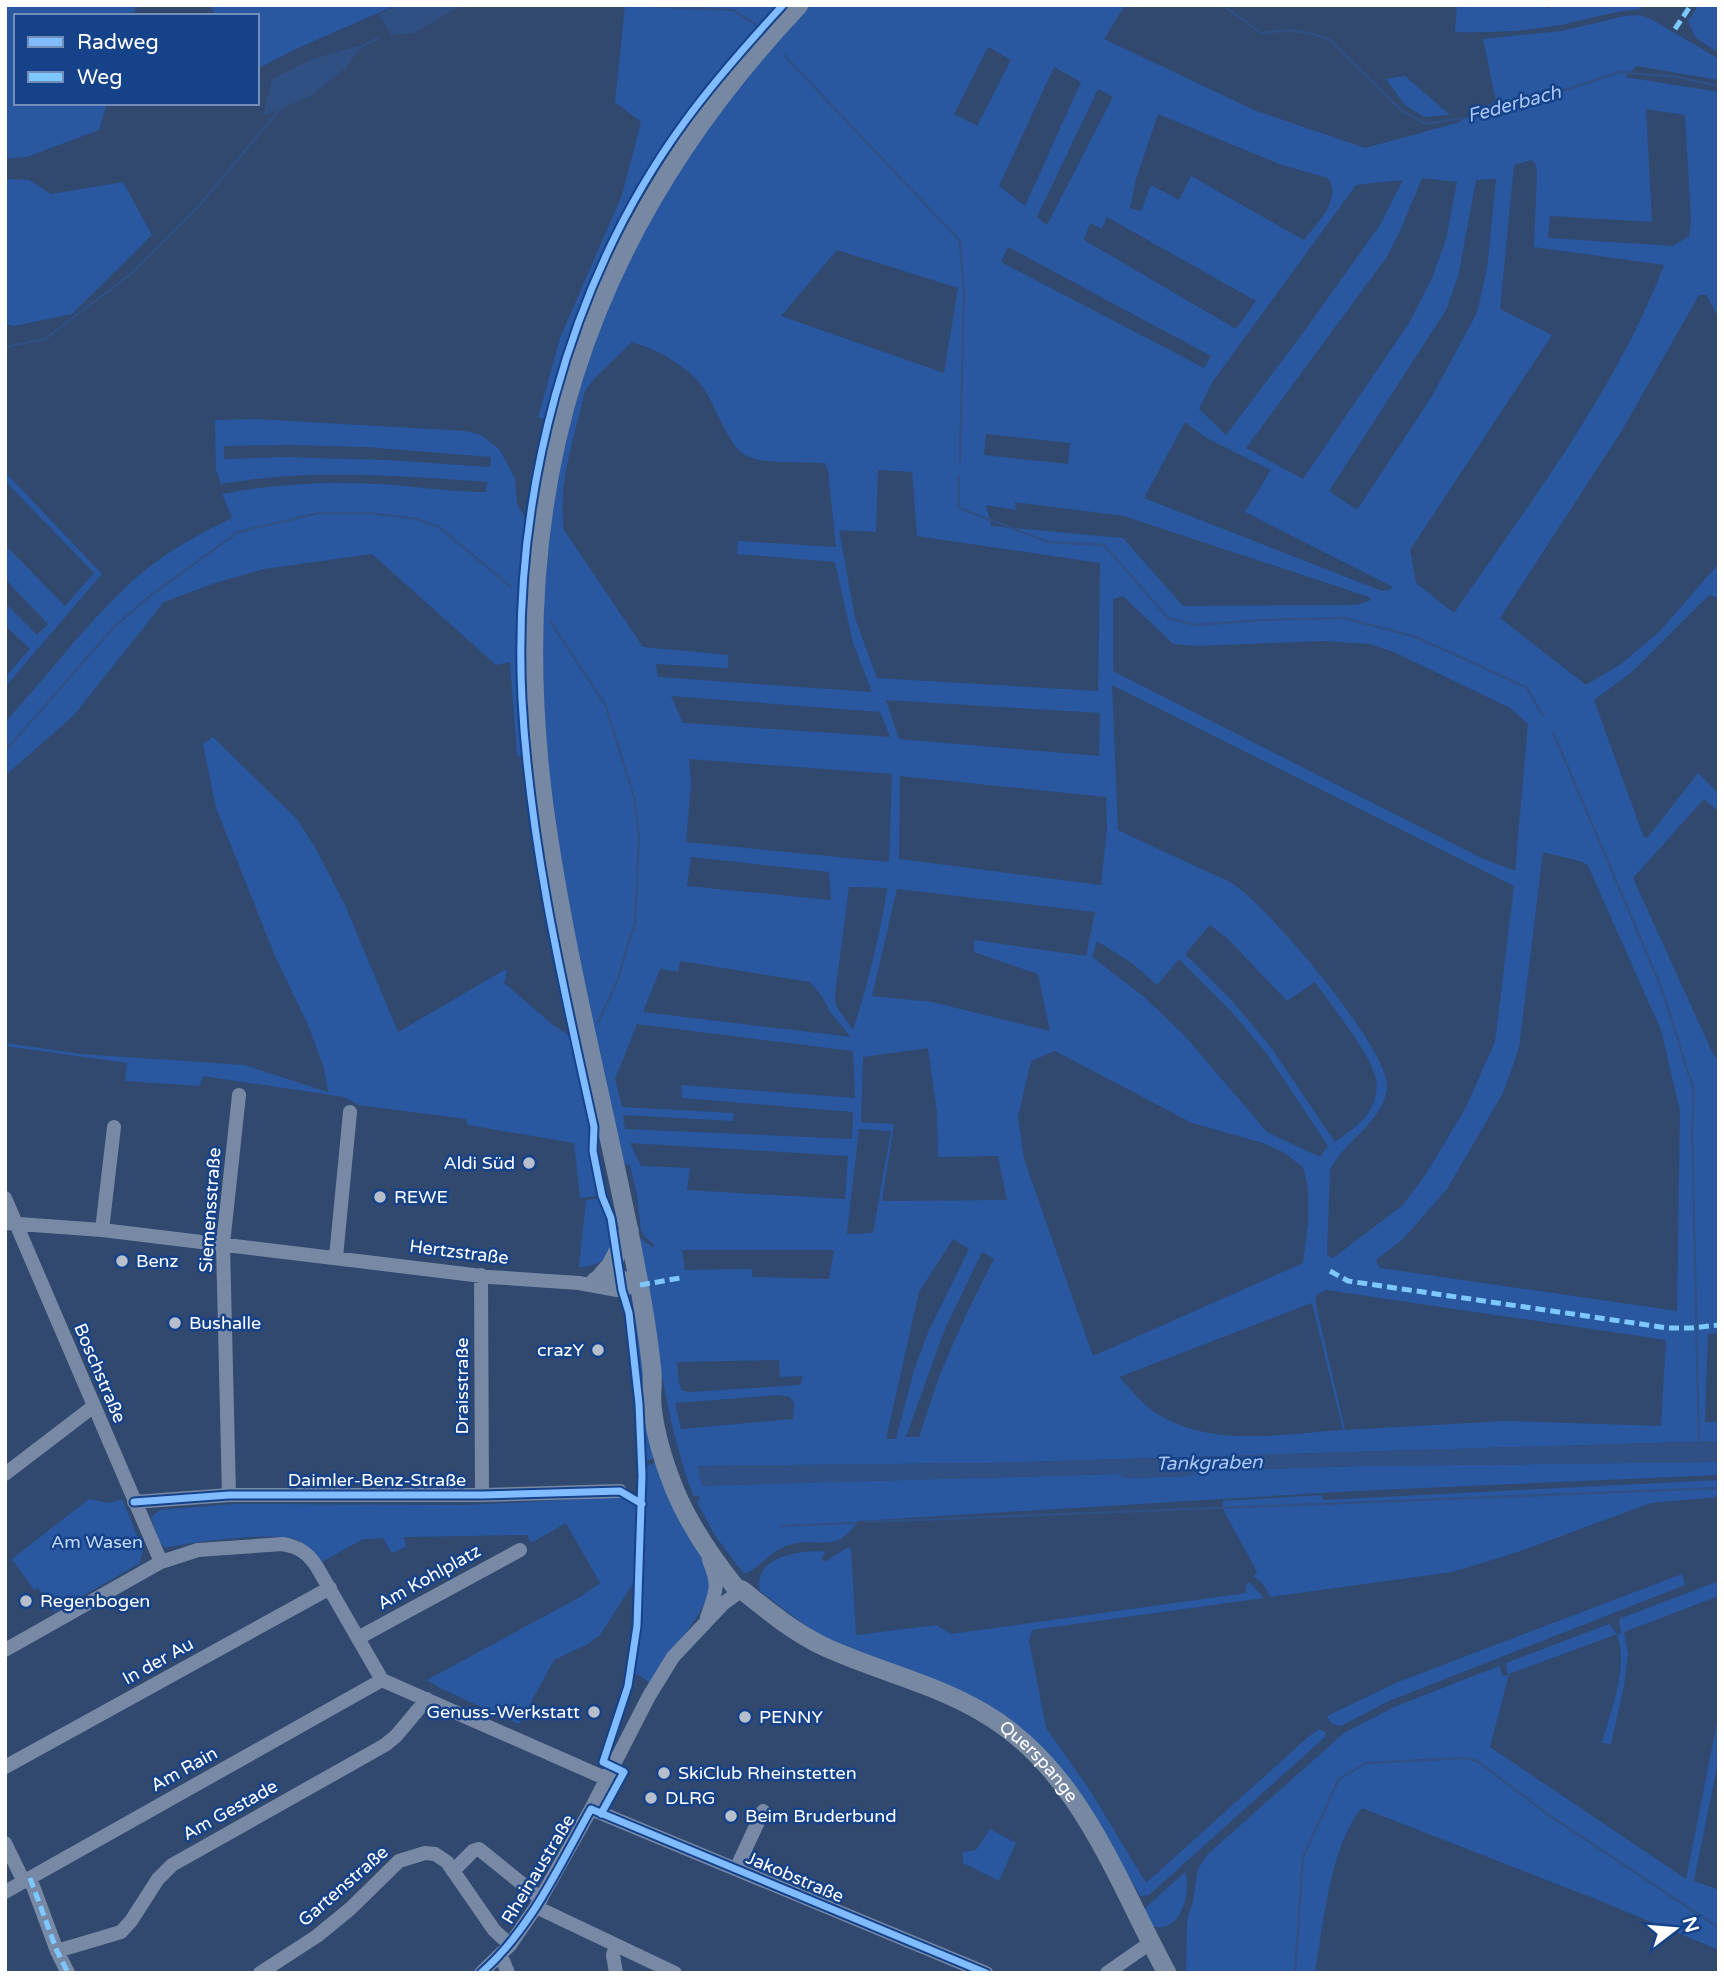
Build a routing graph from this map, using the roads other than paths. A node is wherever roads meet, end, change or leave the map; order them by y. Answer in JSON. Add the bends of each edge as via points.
{"nodes":[{"id":1,"x":799,"y":5,"type":"edge"},
{"id":2,"x":239,"y":1095,"type":"dead end"},
{"id":3,"x":350,"y":1112,"type":"dead end"},
{"id":4,"x":114,"y":1127,"type":"dead end"},
{"id":5,"x":5,"y":1198,"type":"edge"},
{"id":6,"x":11,"y":1223,"type":"edge"},
{"id":7,"x":102,"y":1230,"type":"junction"},
{"id":8,"x":629,"y":1230,"type":"junction"},
{"id":9,"x":223,"y":1244,"type":"junction"},
{"id":10,"x":336,"y":1257,"type":"junction"},
{"id":11,"x":481,"y":1275,"type":"junction"},
{"id":12,"x":600,"y":1278,"type":"junction"},
{"id":13,"x":579,"y":1283,"type":"junction"},
{"id":14,"x":640,"y":1285,"type":"junction"},
{"id":15,"x":652,"y":1377,"type":"junction"},
{"id":16,"x":94,"y":1406,"type":"junction"},
{"id":17,"x":5,"y":1474,"type":"edge"},
{"id":18,"x":620,"y":1491,"type":"dead end"},
{"id":19,"x":229,"y":1495,"type":"junction"},
{"id":20,"x":482,"y":1495,"type":"junction"},
{"id":21,"x":134,"y":1502,"type":"junction"},
{"id":22,"x":705,"y":1549,"type":"junction"},
{"id":23,"x":520,"y":1550,"type":"dead end"},
{"id":24,"x":160,"y":1562,"type":"junction"},
{"id":25,"x":330,"y":1588,"type":"junction"},
{"id":26,"x":742,"y":1590,"type":"junction"},
{"id":27,"x":706,"y":1621,"type":"junction"},
{"id":28,"x":358,"y":1638,"type":"junction"},
{"id":29,"x":5,"y":1650,"type":"edge"},
{"id":30,"x":382,"y":1680,"type":"junction"},
{"id":31,"x":427,"y":1699,"type":"junction"},
{"id":32,"x":5,"y":1767,"type":"edge"},
{"id":33,"x":607,"y":1779,"type":"junction"},
{"id":34,"x":591,"y":1809,"type":"junction"},
{"id":35,"x":763,"y":1811,"type":"dead end"},
{"id":36,"x":5,"y":1843,"type":"edge"},
{"id":37,"x":736,"y":1869,"type":"junction"},
{"id":38,"x":453,"y":1871,"type":"junction"},
{"id":39,"x":27,"y":1880,"type":"junction"},
{"id":40,"x":5,"y":1892,"type":"edge"},
{"id":41,"x":538,"y":1903,"type":"junction"},
{"id":42,"x":1150,"y":1943,"type":"junction"},
{"id":43,"x":616,"y":1946,"type":"junction"},
{"id":44,"x":506,"y":1950,"type":"junction"},
{"id":45,"x":57,"y":1951,"type":"junction"},
{"id":46,"x":68,"y":1973,"type":"edge"},
{"id":47,"x":260,"y":1973,"type":"edge"},
{"id":48,"x":481,"y":1973,"type":"edge"},
{"id":49,"x":508,"y":1973,"type":"edge"},
{"id":50,"x":616,"y":1973,"type":"edge"},
{"id":51,"x":675,"y":1973,"type":"edge"},
{"id":52,"x":986,"y":1973,"type":"edge"},
{"id":53,"x":1107,"y":1973,"type":"edge"},
{"id":54,"x":1167,"y":1973,"type":"edge"}],
"edges":[{"from":1,"to":8,"type":"main road","via":[[699,124],[620,257],[574,375],[549,472],[541,529],[533,628],[544,805],[570,956]]},
{"from":2,"to":9,"type":"street","name":"Siemensstraße"},
{"from":3,"to":10,"type":"street"},
{"from":4,"to":7,"type":"street"},
{"from":5,"to":6,"type":"street","name":"Boschstraße"},
{"from":6,"to":7,"type":"street","name":"Hertzstraße"},
{"from":6,"to":16,"type":"street","name":"Boschstraße"},
{"from":7,"to":9,"type":"street","name":"Hertzstraße"},
{"from":8,"to":12,"type":"main road"},
{"from":8,"to":14,"type":"main road"},
{"from":9,"to":10,"type":"street","name":"Hertzstraße"},
{"from":9,"to":19,"type":"street","name":"Siemensstraße"},
{"from":10,"to":11,"type":"street","name":"Hertzstraße"},
{"from":11,"to":13,"type":"street","name":"Hertzstraße"},
{"from":11,"to":20,"type":"street","name":"Draisstraße"},
{"from":12,"to":13,"type":"street","name":"Hertzstraße"},
{"from":12,"to":14,"type":"street","name":"Hertzstraße","via":[[621,1277]]},
{"from":13,"to":14,"type":"street","name":"Hertzstraße","via":[[622,1290]]},
{"from":14,"to":15,"type":"main road"},
{"from":15,"to":22,"type":"main road","name":"Querspange","via":[[652,1405],[664,1458]]},
{"from":15,"to":26,"type":"main road","via":[[684,1488],[697,1518],[738,1576]]},
{"from":16,"to":17,"type":"street"},
{"from":16,"to":21,"type":"street","name":"Boschstraße"},
{"from":18,"to":20,"type":"street","name":"Daimler-Benz-Straße"},
{"from":19,"to":20,"type":"street","name":"Daimler-Benz-Straße"},
{"from":19,"to":21,"type":"street","name":"Daimler-Benz-Straße"},
{"from":21,"to":24,"type":"street","name":"Boschstraße"},
{"from":22,"to":26,"type":"main road","name":"Querspange"},
{"from":22,"to":27,"type":"street","via":[[716,1577]]},
{"from":23,"to":28,"type":"street","name":"Am Kohlplatz"},
{"from":24,"to":25,"type":"street","via":[[198,1550],[283,1544],[308,1554]]},
{"from":24,"to":29,"type":"street"},
{"from":25,"to":28,"type":"street"},
{"from":25,"to":32,"type":"street","name":"In der Au"},
{"from":26,"to":27,"type":"street","name":"Rheinaustraße"},
{"from":26,"to":42,"type":"main road","name":"Querspange","via":[[778,1619],[824,1646],[984,1713],[1033,1752],[1057,1777],[1095,1832]]},
{"from":27,"to":33,"type":"street","name":"Rheinaustraße","via":[[673,1657]]},
{"from":28,"to":30,"type":"street"},
{"from":30,"to":31,"type":"street"},
{"from":30,"to":39,"type":"street","name":"Am Rain"},
{"from":31,"to":33,"type":"street"},
{"from":31,"to":45,"type":"street","name":"Am Gestade","via":[[385,1745],[172,1866],[121,1932]]},
{"from":33,"to":34,"type":"street","name":"Rheinaustraße"},
{"from":34,"to":37,"type":"street","name":"Jakobstraße"},
{"from":34,"to":41,"type":"street","name":"Rheinaustraße"},
{"from":35,"to":37,"type":"street","name":"Jakobstraße"},
{"from":36,"to":39,"type":"street"},
{"from":37,"to":52,"type":"street","name":"Jakobstraße"},
{"from":38,"to":41,"type":"street","via":[[479,1849]]},
{"from":38,"to":44,"type":"street","name":"Gartenstraße"},
{"from":38,"to":47,"type":"street","name":"Gartenstraße","via":[[435,1854],[398,1861],[317,1936]]},
{"from":39,"to":40,"type":"street","name":"Am Rain"},
{"from":39,"to":45,"type":"street"},
{"from":41,"to":43,"type":"street"},
{"from":41,"to":44,"type":"street","name":"Rheinaustraße"},
{"from":42,"to":53,"type":"street"},
{"from":42,"to":54,"type":"main road","name":"Querspange"},
{"from":43,"to":50,"type":"street"},
{"from":43,"to":51,"type":"street"},
{"from":44,"to":48,"type":"street","name":"Rheinaustraße"},
{"from":44,"to":49,"type":"street","name":"Gartenstraße"},
{"from":45,"to":46,"type":"street"}]}
